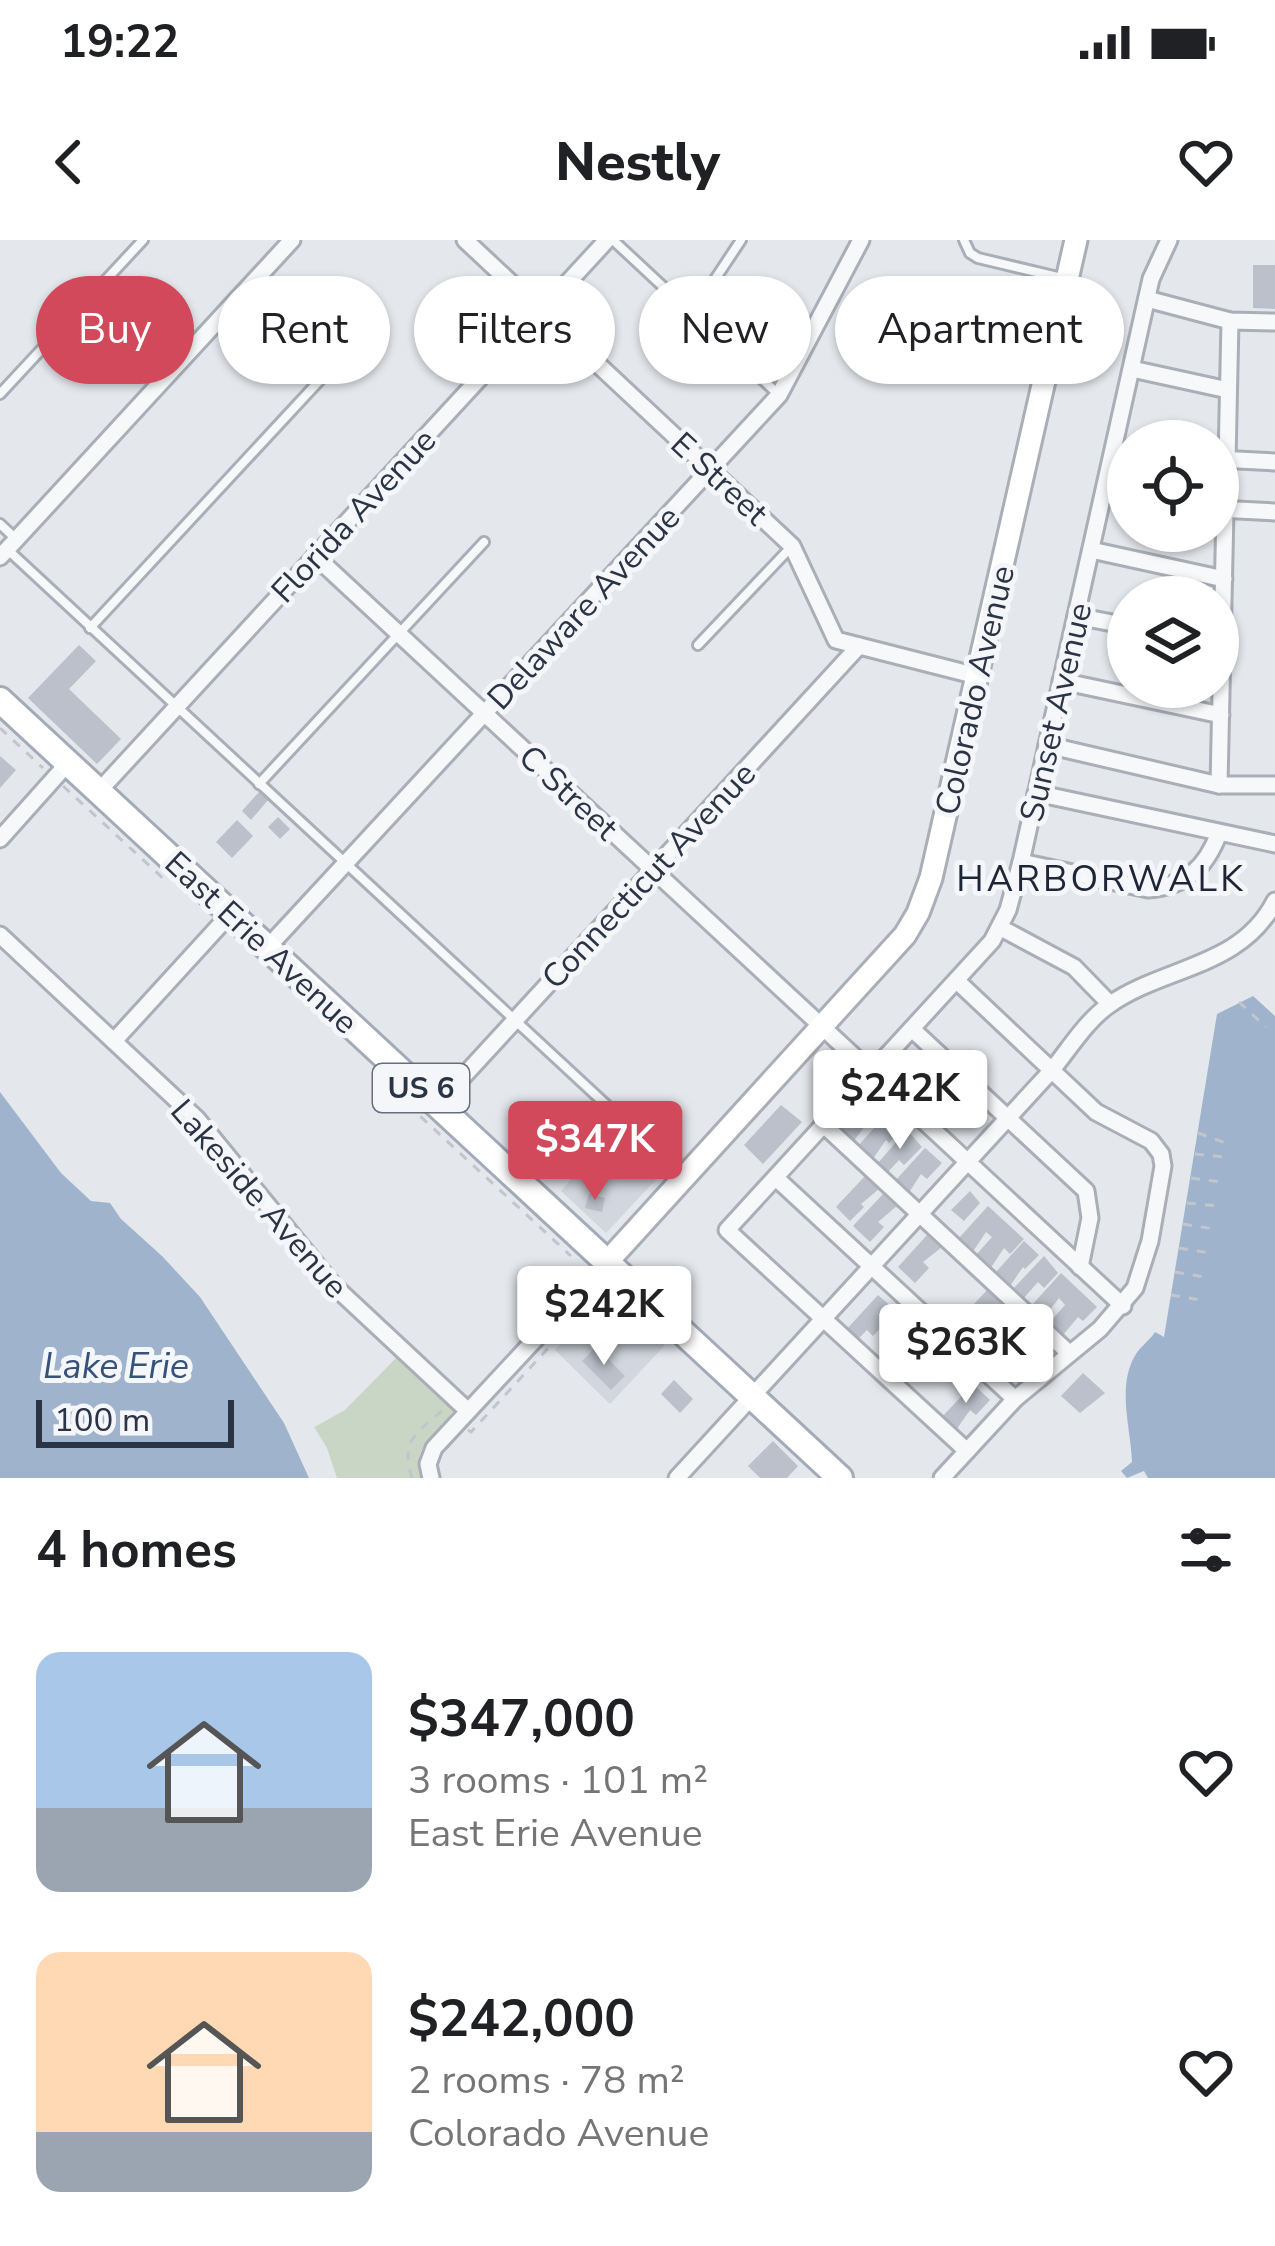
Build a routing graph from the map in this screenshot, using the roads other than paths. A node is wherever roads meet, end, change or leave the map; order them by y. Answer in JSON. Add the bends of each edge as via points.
{"nodes":[{"id":1,"x":143,"y":240,"type":"edge"},
{"id":2,"x":292,"y":240,"type":"edge"},
{"id":3,"x":465,"y":240,"type":"edge"},
{"id":4,"x":610,"y":240,"type":"edge"},
{"id":5,"x":741,"y":240,"type":"edge"},
{"id":6,"x":861,"y":240,"type":"edge"},
{"id":7,"x":964,"y":240,"type":"edge"},
{"id":8,"x":1076,"y":240,"type":"edge"},
{"id":9,"x":1168,"y":240,"type":"edge"},
{"id":10,"x":504,"y":276,"type":"edge"},
{"id":11,"x":575,"y":276,"type":"edge"},
{"id":12,"x":650,"y":276,"type":"edge"},
{"id":13,"x":717,"y":276,"type":"edge"},
{"id":14,"x":1051,"y":276,"type":"edge"},
{"id":15,"x":1068,"y":276,"type":"edge"},
{"id":16,"x":1147,"y":299,"type":"junction"},
{"id":17,"x":1229,"y":321,"type":"junction"},
{"id":18,"x":1275,"y":322,"type":"edge"},
{"id":19,"x":1132,"y":368,"type":"junction"},
{"id":20,"x":615,"y":379,"type":"edge"},
{"id":21,"x":315,"y":384,"type":"edge"},
{"id":22,"x":473,"y":384,"type":"edge"},
{"id":23,"x":767,"y":384,"type":"edge"},
{"id":24,"x":1043,"y":384,"type":"edge"},
{"id":25,"x":1228,"y":390,"type":"junction"},
{"id":26,"x":0,"y":394,"type":"edge"},
{"id":27,"x":779,"y":395,"type":"junction"},
{"id":28,"x":1127,"y":420,"type":"edge"},
{"id":29,"x":1225,"y":420,"type":"edge"},
{"id":30,"x":1239,"y":461,"type":"edge"},
{"id":31,"x":1275,"y":462,"type":"edge"},
{"id":32,"x":711,"y":469,"type":"junction"},
{"id":33,"x":1106,"y":485,"type":"edge"},
{"id":34,"x":1239,"y":510,"type":"edge"},
{"id":35,"x":1275,"y":512,"type":"edge"},
{"id":36,"x":0,"y":524,"type":"edge"},
{"id":37,"x":484,"y":542,"type":"dead end"},
{"id":38,"x":792,"y":546,"type":"junction"},
{"id":39,"x":8,"y":548,"type":"edge"},
{"id":40,"x":1090,"y":550,"type":"junction"},
{"id":41,"x":315,"y":556,"type":"junction"},
{"id":42,"x":1210,"y":576,"type":"edge"},
{"id":43,"x":1076,"y":616,"type":"junction"},
{"id":44,"x":1107,"y":622,"type":"edge"},
{"id":45,"x":90,"y":628,"type":"junction"},
{"id":46,"x":400,"y":634,"type":"junction"},
{"id":47,"x":698,"y":645,"type":"dead end"},
{"id":48,"x":859,"y":646,"type":"junction"},
{"id":49,"x":977,"y":676,"type":"junction"},
{"id":50,"x":1061,"y":681,"type":"junction"},
{"id":51,"x":0,"y":700,"type":"edge"},
{"id":52,"x":176,"y":708,"type":"junction"},
{"id":53,"x":1221,"y":708,"type":"edge"},
{"id":54,"x":484,"y":713,"type":"junction"},
{"id":55,"x":1221,"y":715,"type":"junction"},
{"id":56,"x":1047,"y":745,"type":"junction"},
{"id":57,"x":61,"y":771,"type":"junction"},
{"id":58,"x":259,"y":784,"type":"junction"},
{"id":59,"x":1220,"y":784,"type":"junction"},
{"id":60,"x":1275,"y":785,"type":"edge"},
{"id":61,"x":99,"y":791,"type":"junction"},
{"id":62,"x":1036,"y":793,"type":"junction"},
{"id":63,"x":1219,"y":833,"type":"junction"},
{"id":64,"x":0,"y":839,"type":"edge"},
{"id":65,"x":1275,"y":844,"type":"edge"},
{"id":66,"x":1021,"y":862,"type":"junction"},
{"id":67,"x":346,"y":863,"type":"junction"},
{"id":68,"x":653,"y":871,"type":"junction"},
{"id":69,"x":1275,"y":901,"type":"edge"},
{"id":70,"x":231,"y":913,"type":"junction"},
{"id":71,"x":1001,"y":928,"type":"junction"},
{"id":72,"x":0,"y":935,"type":"edge"},
{"id":73,"x":268,"y":947,"type":"junction"},
{"id":74,"x":957,"y":981,"type":"junction"},
{"id":75,"x":1110,"y":1004,"type":"junction"},
{"id":76,"x":514,"y":1020,"type":"junction"},
{"id":77,"x":822,"y":1028,"type":"junction"},
{"id":78,"x":912,"y":1029,"type":"junction"},
{"id":79,"x":114,"y":1040,"type":"junction"},
{"id":80,"x":1052,"y":1070,"type":"junction"},
{"id":81,"x":872,"y":1073,"type":"junction"},
{"id":82,"x":438,"y":1104,"type":"junction"},
{"id":83,"x":1008,"y":1118,"type":"junction"},
{"id":84,"x":825,"y":1126,"type":"junction"},
{"id":85,"x":967,"y":1162,"type":"junction"},
{"id":86,"x":684,"y":1177,"type":"junction"},
{"id":87,"x":776,"y":1178,"type":"junction"},
{"id":88,"x":920,"y":1214,"type":"junction"},
{"id":89,"x":871,"y":1267,"type":"junction"},
{"id":90,"x":1080,"y":1267,"type":"junction"},
{"id":91,"x":601,"y":1269,"type":"junction"},
{"id":92,"x":1123,"y":1306,"type":"junction"},
{"id":93,"x":824,"y":1319,"type":"junction"},
{"id":94,"x":1069,"y":1353,"type":"junction"},
{"id":95,"x":751,"y":1397,"type":"junction"},
{"id":96,"x":1015,"y":1399,"type":"junction"},
{"id":97,"x":463,"y":1416,"type":"junction"},
{"id":98,"x":967,"y":1451,"type":"junction"},
{"id":99,"x":431,"y":1478,"type":"edge"},
{"id":100,"x":676,"y":1478,"type":"edge"},
{"id":101,"x":840,"y":1478,"type":"edge"},
{"id":102,"x":942,"y":1478,"type":"edge"}],
"edges":[{"from":1,"to":26,"type":"lane"},
{"from":2,"to":39,"type":"street"},
{"from":3,"to":10,"type":"street","name":"E Street"},
{"from":4,"to":11,"type":"street","name":"Florida Avenue"},
{"from":4,"to":12,"type":"lane"},
{"from":5,"to":13,"type":"lane"},
{"from":6,"to":27,"type":"street","name":"Delaware Avenue"},
{"from":7,"to":14,"type":"lane","via":[[978,258]]},
{"from":8,"to":15,"type":"main road","name":"Colorado Avenue"},
{"from":9,"to":16,"type":"street","name":"Sunset Avenue"},
{"from":16,"to":17,"type":"street"},
{"from":16,"to":19,"type":"street","name":"Sunset Avenue"},
{"from":17,"to":18,"type":"street"},
{"from":17,"to":25,"type":"street"},
{"from":19,"to":25,"type":"street"},
{"from":19,"to":28,"type":"street","name":"Sunset Avenue"},
{"from":20,"to":32,"type":"street","name":"E Street"},
{"from":21,"to":45,"type":"lane"},
{"from":22,"to":41,"type":"street","name":"Florida Avenue"},
{"from":23,"to":27,"type":"lane"},
{"from":24,"to":49,"type":"main road","name":"Colorado Avenue"},
{"from":25,"to":29,"type":"street"},
{"from":27,"to":32,"type":"street","name":"Delaware Avenue"},
{"from":30,"to":31,"type":"street"},
{"from":32,"to":38,"type":"street","name":"E Street"},
{"from":32,"to":54,"type":"street","name":"Delaware Avenue"},
{"from":33,"to":40,"type":"street","name":"Sunset Avenue"},
{"from":34,"to":35,"type":"street"},
{"from":36,"to":39,"type":"lane"},
{"from":37,"to":46,"type":"lane"},
{"from":38,"to":47,"type":"lane"},
{"from":38,"to":48,"type":"street","name":"E Street","via":[[836,640]]},
{"from":39,"to":45,"type":"lane"},
{"from":40,"to":42,"type":"street"},
{"from":40,"to":43,"type":"street","name":"Sunset Avenue"},
{"from":41,"to":46,"type":"street","name":"C Street"},
{"from":41,"to":52,"type":"street","name":"Florida Avenue"},
{"from":43,"to":44,"type":"street"},
{"from":43,"to":50,"type":"street","name":"Sunset Avenue"},
{"from":45,"to":52,"type":"lane"},
{"from":46,"to":54,"type":"street","name":"C Street"},
{"from":46,"to":58,"type":"lane"},
{"from":48,"to":49,"type":"street"},
{"from":48,"to":68,"type":"street","name":"Connecticut Avenue"},
{"from":49,"to":77,"type":"main road","name":"Colorado Avenue","via":[[924,902]]},
{"from":50,"to":55,"type":"street"},
{"from":50,"to":56,"type":"street","name":"Sunset Avenue"},
{"from":51,"to":57,"type":"main road","name":"East Erie Avenue","number":"US 6"},
{"from":52,"to":58,"type":"lane"},
{"from":52,"to":61,"type":"street","name":"Florida Avenue"},
{"from":53,"to":55,"type":"street"},
{"from":54,"to":67,"type":"street","name":"Delaware Avenue"},
{"from":54,"to":68,"type":"street","name":"C Street"},
{"from":55,"to":59,"type":"street"},
{"from":56,"to":59,"type":"street"},
{"from":56,"to":62,"type":"street","name":"Sunset Avenue"},
{"from":57,"to":61,"type":"main road","name":"East Erie Avenue","number":"US 6"},
{"from":57,"to":64,"type":"street"},
{"from":58,"to":67,"type":"lane"},
{"from":59,"to":60,"type":"street"},
{"from":61,"to":70,"type":"main road","name":"East Erie Avenue","number":"US 6"},
{"from":62,"to":63,"type":"street"},
{"from":62,"to":66,"type":"street","name":"Sunset Avenue"},
{"from":63,"to":65,"type":"street"},
{"from":63,"to":66,"type":"street","via":[[1200,868],[1155,889]]},
{"from":66,"to":71,"type":"street","name":"Sunset Avenue"},
{"from":67,"to":73,"type":"street","name":"Delaware Avenue"},
{"from":67,"to":76,"type":"lane"},
{"from":68,"to":76,"type":"street","name":"Connecticut Avenue"},
{"from":68,"to":77,"type":"street","name":"C Street"},
{"from":69,"to":75,"type":"street","via":[[1239,945]]},
{"from":70,"to":73,"type":"main road","name":"East Erie Avenue","number":"US 6"},
{"from":70,"to":79,"type":"street"},
{"from":71,"to":74,"type":"street","name":"Sunset Avenue"},
{"from":71,"to":75,"type":"street","via":[[1074,967]]},
{"from":72,"to":79,"type":"street","name":"Lakeside Avenue"},
{"from":73,"to":82,"type":"main road","name":"East Erie Avenue","number":"US 6"},
{"from":74,"to":78,"type":"street","name":"Sunset Avenue"},
{"from":74,"to":80,"type":"street"},
{"from":75,"to":80,"type":"street"},
{"from":76,"to":82,"type":"street","name":"Connecticut Avenue"},
{"from":76,"to":86,"type":"lane"},
{"from":77,"to":81,"type":"street","name":"C Street"},
{"from":77,"to":86,"type":"main road","name":"Colorado Avenue"},
{"from":78,"to":81,"type":"street","name":"Sunset Avenue"},
{"from":78,"to":83,"type":"street"},
{"from":79,"to":97,"type":"street","name":"Lakeside Avenue","via":[[205,1127],[339,1292]]},
{"from":80,"to":83,"type":"street"},
{"from":80,"to":92,"type":"street","via":[[1102,1118],[1151,1141],[1163,1166],[1139,1281]]},
{"from":81,"to":84,"type":"street","name":"Sunset Avenue"},
{"from":81,"to":85,"type":"street","name":"C Street"},
{"from":82,"to":91,"type":"main road","name":"East Erie Avenue","number":"US 6"},
{"from":83,"to":85,"type":"street"},
{"from":83,"to":90,"type":"street","via":[[1088,1194]]},
{"from":84,"to":87,"type":"street","name":"Sunset Avenue"},
{"from":84,"to":88,"type":"street"},
{"from":85,"to":88,"type":"street"},
{"from":85,"to":90,"type":"street","name":"C Street"},
{"from":86,"to":91,"type":"main road","name":"Colorado Avenue"},
{"from":87,"to":89,"type":"street"},
{"from":87,"to":93,"type":"street","name":"Sunset Avenue","via":[[728,1230]]},
{"from":88,"to":89,"type":"street"},
{"from":88,"to":94,"type":"street"},
{"from":89,"to":93,"type":"street"},
{"from":89,"to":96,"type":"street"},
{"from":90,"to":92,"type":"street","name":"C Street"},
{"from":91,"to":95,"type":"main road","name":"East Erie Avenue","number":"US 6"},
{"from":91,"to":97,"type":"street","name":"Colorado Avenue"},
{"from":92,"to":94,"type":"street"},
{"from":93,"to":95,"type":"street"},
{"from":93,"to":98,"type":"street"},
{"from":94,"to":96,"type":"street"},
{"from":95,"to":100,"type":"street"},
{"from":95,"to":101,"type":"main road","name":"East Erie Avenue","number":"US 6"},
{"from":96,"to":98,"type":"street"},
{"from":97,"to":99,"type":"street","name":"Colorado Avenue","via":[[428,1460]]},
{"from":98,"to":102,"type":"street"}]}
